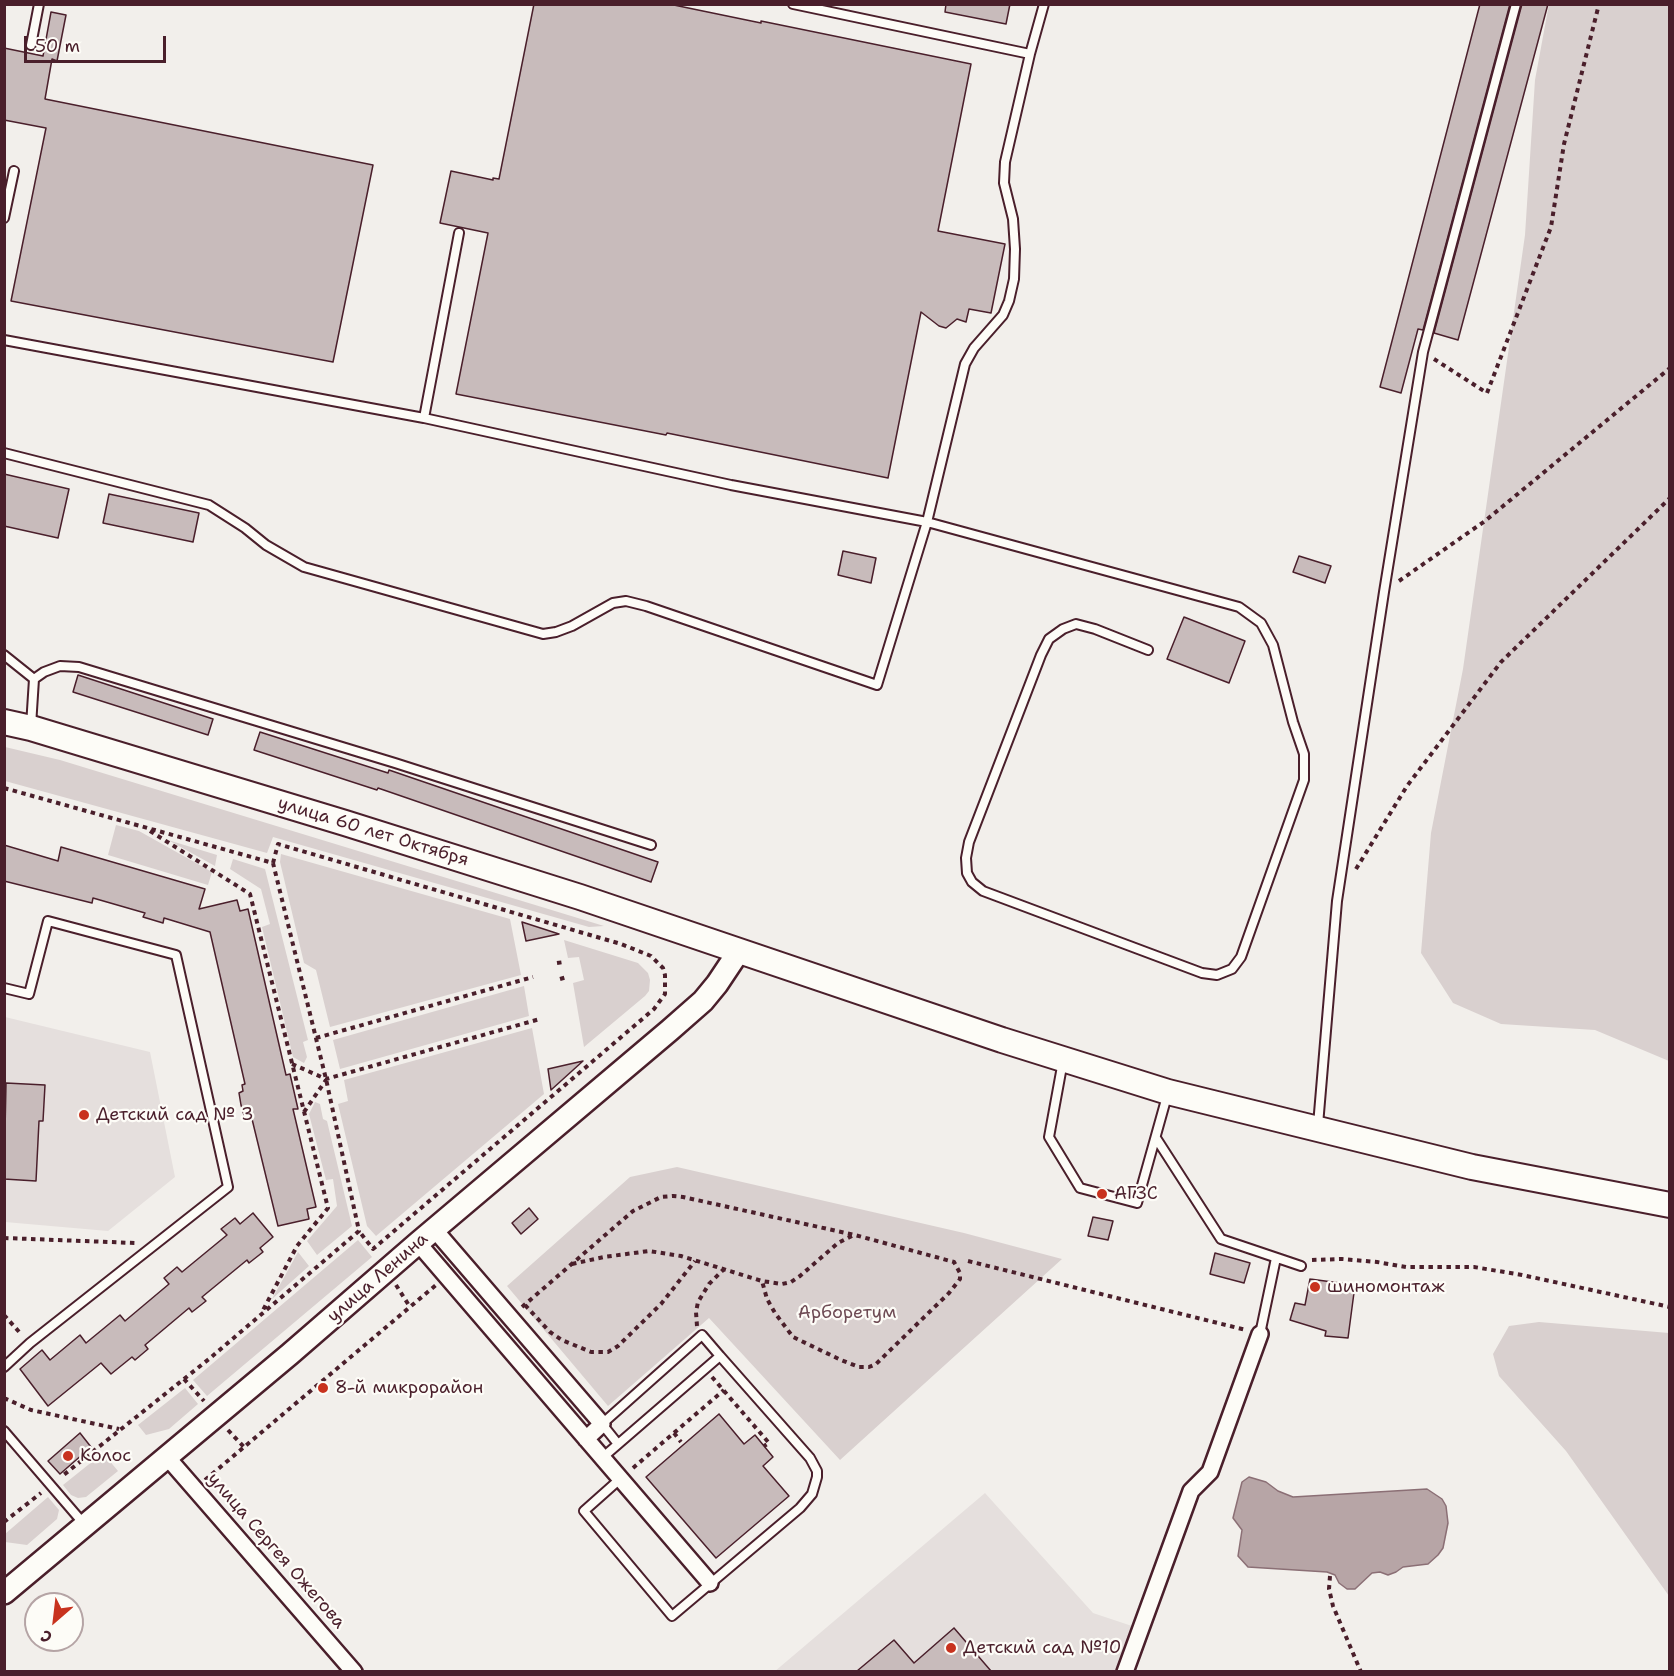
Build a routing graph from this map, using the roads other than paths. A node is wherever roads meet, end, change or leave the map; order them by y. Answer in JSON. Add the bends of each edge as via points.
{"nodes":[{"id":1,"x":39,"y":4,"type":"edge"},
{"id":2,"x":793,"y":4,"type":"edge"},
{"id":3,"x":1044,"y":4,"type":"edge"},
{"id":4,"x":1516,"y":4,"type":"edge"},
{"id":5,"x":31,"y":45,"type":"dead end"},
{"id":6,"x":1030,"y":54,"type":"junction"},
{"id":7,"x":14,"y":171,"type":"dead end"},
{"id":8,"x":4,"y":218,"type":"edge"},
{"id":9,"x":459,"y":233,"type":"dead end"},
{"id":10,"x":4,"y":340,"type":"edge"},
{"id":11,"x":424,"y":418,"type":"junction"},
{"id":12,"x":4,"y":453,"type":"edge"},
{"id":13,"x":927,"y":522,"type":"junction"},
{"id":14,"x":1148,"y":650,"type":"dead end"},
{"id":15,"x":4,"y":655,"type":"edge"},
{"id":16,"x":34,"y":679,"type":"junction"},
{"id":17,"x":4,"y":722,"type":"edge"},
{"id":18,"x":31,"y":728,"type":"junction"},
{"id":19,"x":651,"y":845,"type":"dead end"},
{"id":20,"x":738,"y":951,"type":"junction"},
{"id":21,"x":4,"y":988,"type":"edge"},
{"id":22,"x":1063,"y":1060,"type":"junction"},
{"id":23,"x":1168,"y":1092,"type":"junction"},
{"id":24,"x":1317,"y":1130,"type":"junction"},
{"id":25,"x":1156,"y":1138,"type":"junction"},
{"id":26,"x":1670,"y":1205,"type":"edge"},
{"id":27,"x":434,"y":1229,"type":"junction"},
{"id":28,"x":418,"y":1243,"type":"junction"},
{"id":29,"x":1276,"y":1258,"type":"junction"},
{"id":30,"x":1300,"y":1266,"type":"road end"},
{"id":31,"x":1260,"y":1334,"type":"joint"},
{"id":32,"x":720,"y":1356,"type":"junction"},
{"id":33,"x":4,"y":1366,"type":"edge"},
{"id":34,"x":602,"y":1424,"type":"junction"},
{"id":35,"x":4,"y":1431,"type":"edge"},
{"id":36,"x":8,"y":1439,"type":"edge"},
{"id":37,"x":586,"y":1439,"type":"junction"},
{"id":38,"x":618,"y":1444,"type":"junction"},
{"id":39,"x":167,"y":1457,"type":"junction"},
{"id":40,"x":602,"y":1458,"type":"junction"},
{"id":41,"x":624,"y":1473,"type":"junction"},
{"id":42,"x":85,"y":1525,"type":"junction"},
{"id":43,"x":710,"y":1583,"type":"junction"},
{"id":44,"x":4,"y":1593,"type":"edge"},
{"id":45,"x":354,"y":1671,"type":"edge"},
{"id":46,"x":1125,"y":1671,"type":"edge"}],
"edges":[{"from":1,"to":5,"type":"lane"},
{"from":2,"to":6,"type":"lane"},
{"from":3,"to":6,"type":"lane"},
{"from":4,"to":24,"type":"lane","via":[[1423,352],[1337,901]]},
{"from":6,"to":13,"type":"lane","via":[[1005,162],[1004,183],[1015,249],[1014,279],[1003,315],[965,364]]},
{"from":7,"to":8,"type":"lane"},
{"from":9,"to":11,"type":"lane"},
{"from":10,"to":11,"type":"lane"},
{"from":11,"to":13,"type":"lane"},
{"from":12,"to":13,"type":"lane","via":[[209,505],[304,567],[543,634],[572,626],[613,603],[626,602],[877,685]]},
{"from":13,"to":14,"type":"lane","via":[[1239,607],[1261,623],[1273,645],[1304,754],[1304,780],[1241,957],[1232,969],[1217,975],[1202,973],[983,891],[967,873],[969,842],[1049,639],[1076,624]]},
{"from":15,"to":16,"type":"lane"},
{"from":16,"to":18,"type":"lane"},
{"from":16,"to":19,"type":"lane","via":[[60,666],[79,667]]},
{"from":17,"to":18,"type":"main road","name":"улица 60 лет Октября"},
{"from":18,"to":20,"type":"main road","name":"улица 60 лет Октября","via":[[558,890]]},
{"from":20,"to":22,"type":"main road","name":"улица 60 лет Октября"},
{"from":20,"to":27,"type":"main road","name":"улица Ленина","via":[[703,1001]]},
{"from":21,"to":33,"type":"lane","via":[[28,994],[48,921],[176,955],[228,1187]]},
{"from":22,"to":23,"type":"main road","name":"улица 60 лет Октября"},
{"from":22,"to":25,"type":"lane","via":[[1049,1137],[1080,1188],[1137,1203]]},
{"from":23,"to":24,"type":"main road","name":"улица 60 лет Октября"},
{"from":23,"to":25,"type":"lane"},
{"from":24,"to":26,"type":"main road","name":"улица 60 лет Октября","via":[[1472,1167]]},
{"from":25,"to":29,"type":"lane","via":[[1221,1239]]},
{"from":27,"to":28,"type":"main road","name":"улица Ленина"},
{"from":27,"to":34,"type":"street"},
{"from":28,"to":37,"type":"street"},
{"from":28,"to":39,"type":"main road","name":"улица Ленина"},
{"from":29,"to":30,"type":"lane"},
{"from":29,"to":31,"type":"lane"},
{"from":31,"to":46,"type":"street","via":[[1210,1472],[1191,1491]]},
{"from":32,"to":34,"type":"lane","via":[[702,1335]]},
{"from":32,"to":38,"type":"lane"},
{"from":32,"to":43,"type":"lane","via":[[810,1458],[817,1477],[812,1494],[800,1508]]},
{"from":34,"to":37,"type":"street"},
{"from":34,"to":38,"type":"lane"},
{"from":35,"to":36,"type":"lane"},
{"from":36,"to":42,"type":"lane"},
{"from":37,"to":40,"type":"street"},
{"from":38,"to":40,"type":"lane"},
{"from":39,"to":42,"type":"main road","name":"улица Ленина"},
{"from":39,"to":45,"type":"street","name":"улица Сергея Ожегова"},
{"from":40,"to":41,"type":"street"},
{"from":41,"to":43,"type":"street"},
{"from":41,"to":43,"type":"lane","via":[[584,1511],[672,1616]]},
{"from":42,"to":44,"type":"main road","name":"улица Ленина"}]}
